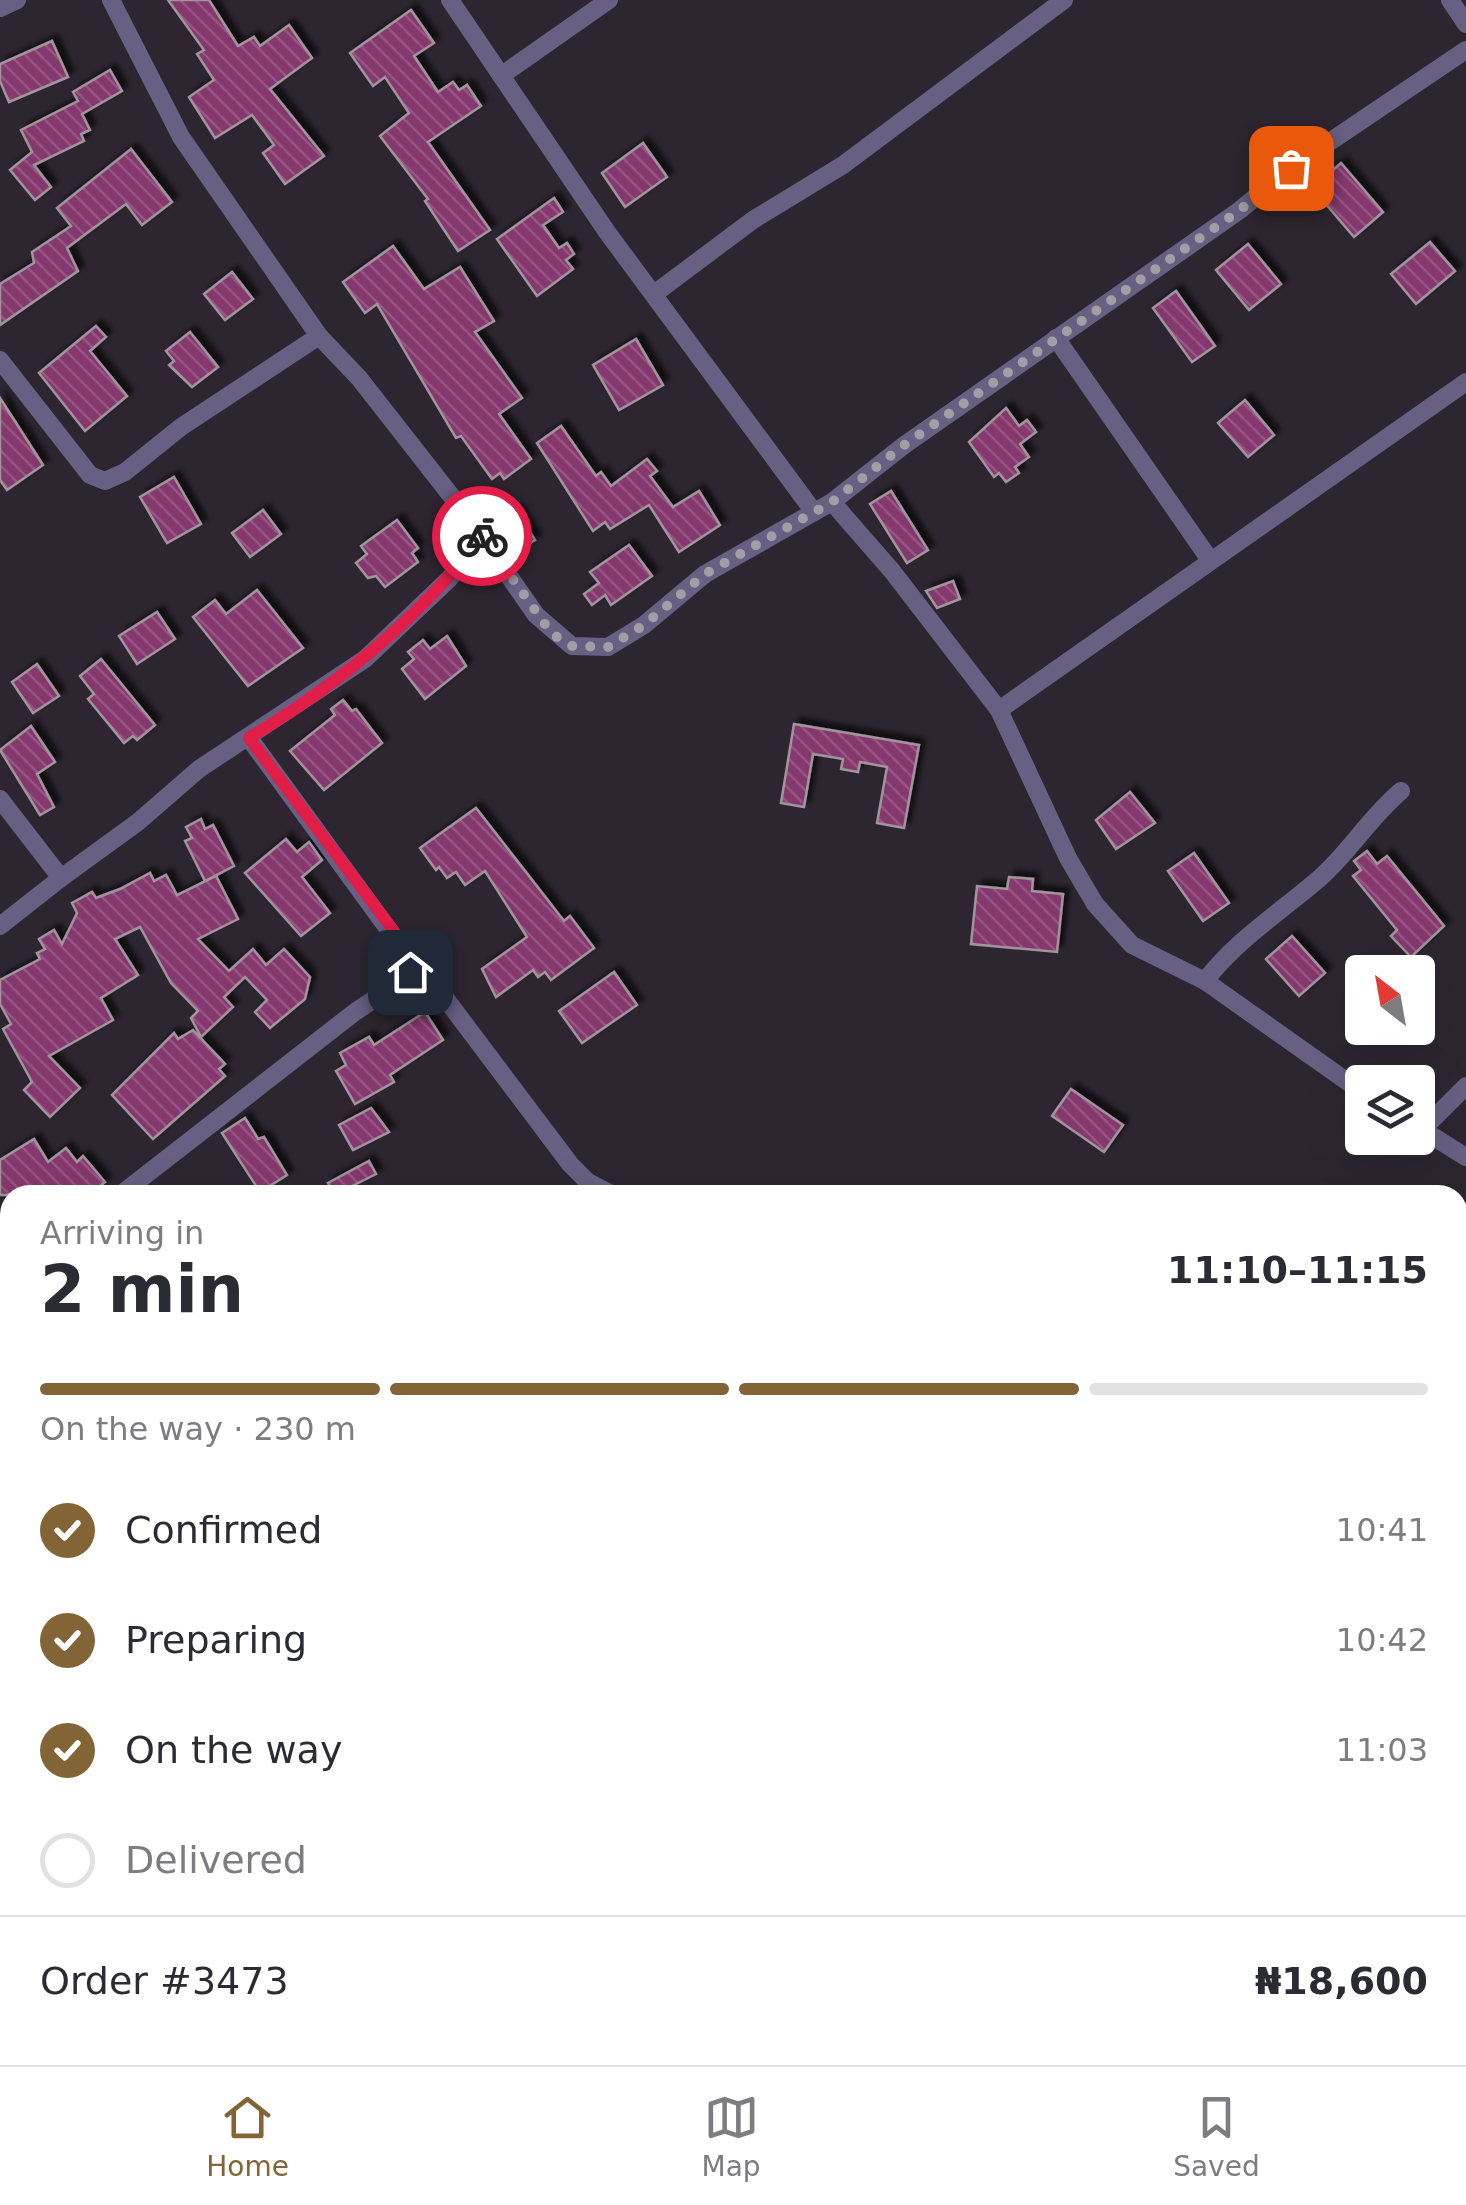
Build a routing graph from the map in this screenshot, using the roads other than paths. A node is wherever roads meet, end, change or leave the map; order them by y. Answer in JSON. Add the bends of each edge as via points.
{"nodes":[{"id":1,"x":18,"y":0,"type":"edge"},
{"id":2,"x":111,"y":0,"type":"edge"},
{"id":3,"x":450,"y":0,"type":"edge"},
{"id":4,"x":610,"y":0,"type":"edge"},
{"id":5,"x":1064,"y":0,"type":"edge"},
{"id":6,"x":1450,"y":0,"type":"edge"},
{"id":7,"x":0,"y":8,"type":"edge"},
{"id":8,"x":1466,"y":24,"type":"edge"},
{"id":9,"x":1466,"y":50,"type":"edge"},
{"id":10,"x":502,"y":75,"type":"junction"},
{"id":11,"x":654,"y":294,"type":"junction"},
{"id":12,"x":320,"y":336,"type":"junction"},
{"id":13,"x":1056,"y":338,"type":"junction"},
{"id":14,"x":0,"y":360,"type":"edge"},
{"id":15,"x":1466,"y":382,"type":"edge"},
{"id":16,"x":832,"y":502,"type":"junction"},
{"id":17,"x":814,"y":512,"type":"junction"},
{"id":18,"x":482,"y":536,"type":"junction"},
{"id":19,"x":1210,"y":560,"type":"junction"},
{"id":20,"x":1000,"y":710,"type":"junction"},
{"id":21,"x":249,"y":738,"type":"junction"},
{"id":22,"x":1401,"y":792,"type":"dead end"},
{"id":23,"x":0,"y":800,"type":"edge"},
{"id":24,"x":61,"y":878,"type":"junction"},
{"id":25,"x":0,"y":926,"type":"edge"},
{"id":26,"x":418,"y":970,"type":"junction"},
{"id":27,"x":1206,"y":981,"type":"junction"},
{"id":28,"x":1345,"y":1080,"type":"edge"},
{"id":29,"x":1466,"y":1086,"type":"edge"},
{"id":30,"x":1435,"y":1115,"type":"edge"},
{"id":31,"x":1435,"y":1138,"type":"edge"},
{"id":32,"x":1466,"y":1157,"type":"edge"},
{"id":33,"x":132,"y":1185,"type":"edge"},
{"id":34,"x":594,"y":1185,"type":"edge"}],
"edges":[{"from":1,"to":7,"type":"street"},
{"from":2,"to":12,"type":"street","via":[[181,137]]},
{"from":3,"to":10,"type":"street"},
{"from":4,"to":10,"type":"street"},
{"from":5,"to":11,"type":"street","via":[[843,165]]},
{"from":6,"to":8,"type":"street"},
{"from":9,"to":13,"type":"street"},
{"from":10,"to":11,"type":"street"},
{"from":11,"to":17,"type":"street"},
{"from":12,"to":14,"type":"street","via":[[105,481],[90,475]]},
{"from":12,"to":18,"type":"street"},
{"from":13,"to":16,"type":"street"},
{"from":13,"to":19,"type":"street"},
{"from":15,"to":19,"type":"street"},
{"from":16,"to":17,"type":"street"},
{"from":16,"to":20,"type":"street"},
{"from":17,"to":18,"type":"street","via":[[705,574],[608,647],[572,646],[552,634]]},
{"from":18,"to":21,"type":"street","via":[[449,579],[365,660]]},
{"from":19,"to":20,"type":"street"},
{"from":20,"to":27,"type":"street","via":[[1096,904],[1132,945]]},
{"from":21,"to":24,"type":"street"},
{"from":21,"to":26,"type":"street"},
{"from":22,"to":27,"type":"street"},
{"from":23,"to":24,"type":"street"},
{"from":24,"to":25,"type":"street"},
{"from":26,"to":33,"type":"street"},
{"from":26,"to":34,"type":"street","via":[[465,1021],[570,1164]]},
{"from":27,"to":28,"type":"street"},
{"from":29,"to":30,"type":"street"},
{"from":31,"to":32,"type":"street"}]}
